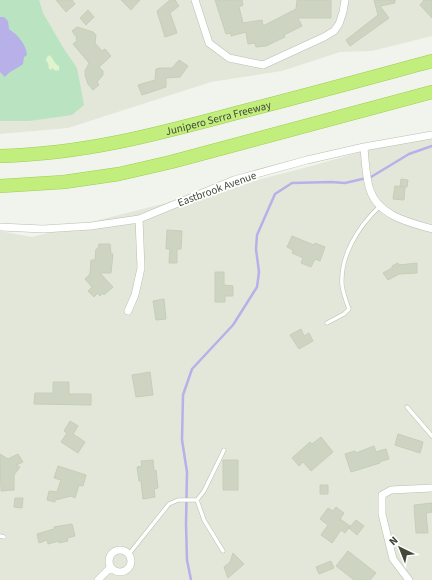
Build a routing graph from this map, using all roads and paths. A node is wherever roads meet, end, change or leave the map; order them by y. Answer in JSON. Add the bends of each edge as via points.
{"nodes":[{"id":1,"x":196,"y":0,"type":"edge"},
{"id":2,"x":345,"y":0,"type":"edge"},
{"id":3,"x":432,"y":61,"type":"edge"},
{"id":4,"x":432,"y":92,"type":"edge"},
{"id":5,"x":432,"y":135,"type":"edge"},
{"id":6,"x":364,"y":147,"type":"junction"},
{"id":7,"x":0,"y":156,"type":"edge"},
{"id":8,"x":0,"y":186,"type":"edge"},
{"id":9,"x":379,"y":206,"type":"junction"},
{"id":10,"x":139,"y":219,"type":"junction"},
{"id":11,"x":0,"y":227,"type":"edge"},
{"id":12,"x":432,"y":229,"type":"edge"},
{"id":13,"x":128,"y":312,"type":"dead end"},
{"id":14,"x":327,"y":322,"type":"dead end"},
{"id":15,"x":407,"y":407,"type":"dead end"},
{"id":16,"x":432,"y":436,"type":"edge"},
{"id":17,"x":224,"y":450,"type":"dead end"},
{"id":18,"x":432,"y":488,"type":"edge"},
{"id":19,"x":197,"y":500,"type":"junction"},
{"id":20,"x":223,"y":551,"type":"dead end"},
{"id":21,"x":129,"y":554,"type":"junction"},
{"id":22,"x":110,"y":568,"type":"junction"},
{"id":23,"x":98,"y":580,"type":"edge"},
{"id":24,"x":409,"y":580,"type":"edge"}],
"edges":[{"from":1,"to":2,"type":"street","via":[[209,43],[229,58],[263,65],[334,31],[339,24]]},
{"from":3,"to":7,"type":"highway","name":"Junipero Serra Freeway","via":[[162,134],[64,152]]},
{"from":4,"to":8,"type":"highway","via":[[119,174],[64,182]]},
{"from":5,"to":6,"type":"street","name":"Eastbrook Avenue"},
{"from":6,"to":9,"type":"street","via":[[370,190]]},
{"from":6,"to":10,"type":"street","name":"Eastbrook Avenue","via":[[234,180]]},
{"from":9,"to":12,"type":"street","via":[[397,218]]},
{"from":9,"to":14,"type":"lane","via":[[368,218],[343,263],[342,285],[349,309]]},
{"from":10,"to":11,"type":"street","name":"Eastbrook Avenue","via":[[92,226],[43,229]]},
{"from":10,"to":13,"type":"street","via":[[141,268]]},
{"from":15,"to":16,"type":"lane"},
{"from":17,"to":19,"type":"lane"},
{"from":18,"to":24,"type":"street","via":[[390,490],[382,495],[382,514],[393,559]]},
{"from":19,"to":20,"type":"lane","via":[[204,520]]},
{"from":19,"to":21,"type":"lane","via":[[178,500],[168,504]]},
{"from":21,"to":22,"type":"street","via":[[121,549],[114,551],[108,562]]},
{"from":21,"to":22,"type":"street","via":[[131,563],[128,569],[116,572]]},
{"from":22,"to":23,"type":"street"}]}
